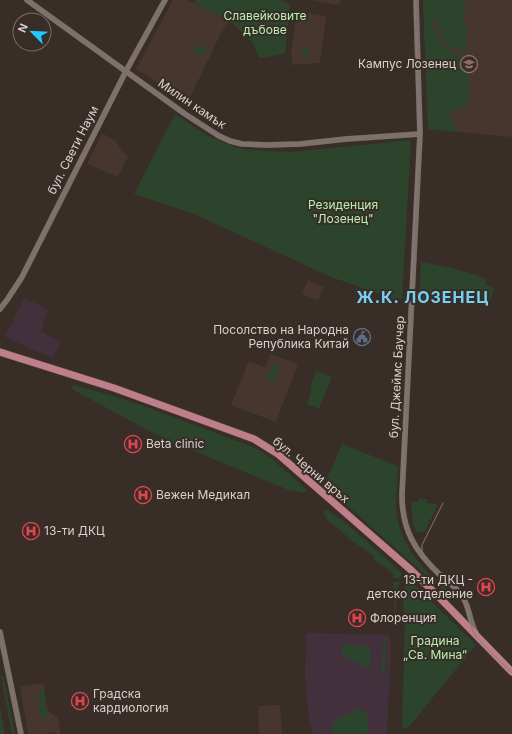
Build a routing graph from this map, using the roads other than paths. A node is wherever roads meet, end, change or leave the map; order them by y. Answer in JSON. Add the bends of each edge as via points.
{"nodes":[{"id":1,"x":27,"y":0,"type":"edge"},
{"id":2,"x":165,"y":0,"type":"edge"},
{"id":3,"x":416,"y":0,"type":"edge"},
{"id":4,"x":126,"y":71,"type":"junction"},
{"id":5,"x":420,"y":134,"type":"junction"},
{"id":6,"x":0,"y":309,"type":"edge"},
{"id":7,"x":0,"y":352,"type":"edge"},
{"id":8,"x":0,"y":632,"type":"edge"},
{"id":9,"x":476,"y":634,"type":"junction"},
{"id":10,"x":512,"y":672,"type":"edge"},
{"id":11,"x":20,"y":734,"type":"edge"}],
"edges":[{"from":1,"to":4,"type":"street","name":"Милин камък"},
{"from":2,"to":4,"type":"street","name":"бул. Свети Наум"},
{"from":3,"to":5,"type":"street","name":"бул. Джеймс Баучер"},
{"from":4,"to":5,"type":"street","name":"Милин камък","via":[[202,126],[230,141],[242,144],[300,144]]},
{"from":4,"to":6,"type":"street","name":"бул. Свети Наум","via":[[22,276]]},
{"from":5,"to":9,"type":"street","name":"бул. Джеймс Баучер","via":[[403,509],[406,527],[414,544],[427,562],[462,596],[468,605]]},
{"from":7,"to":9,"type":"main road","name":"бул. Черни връх","via":[[114,388],[254,439],[266,446],[411,570]]},
{"from":8,"to":11,"type":"street"},
{"from":9,"to":10,"type":"main road","name":"бул. Черни връх"}]}
